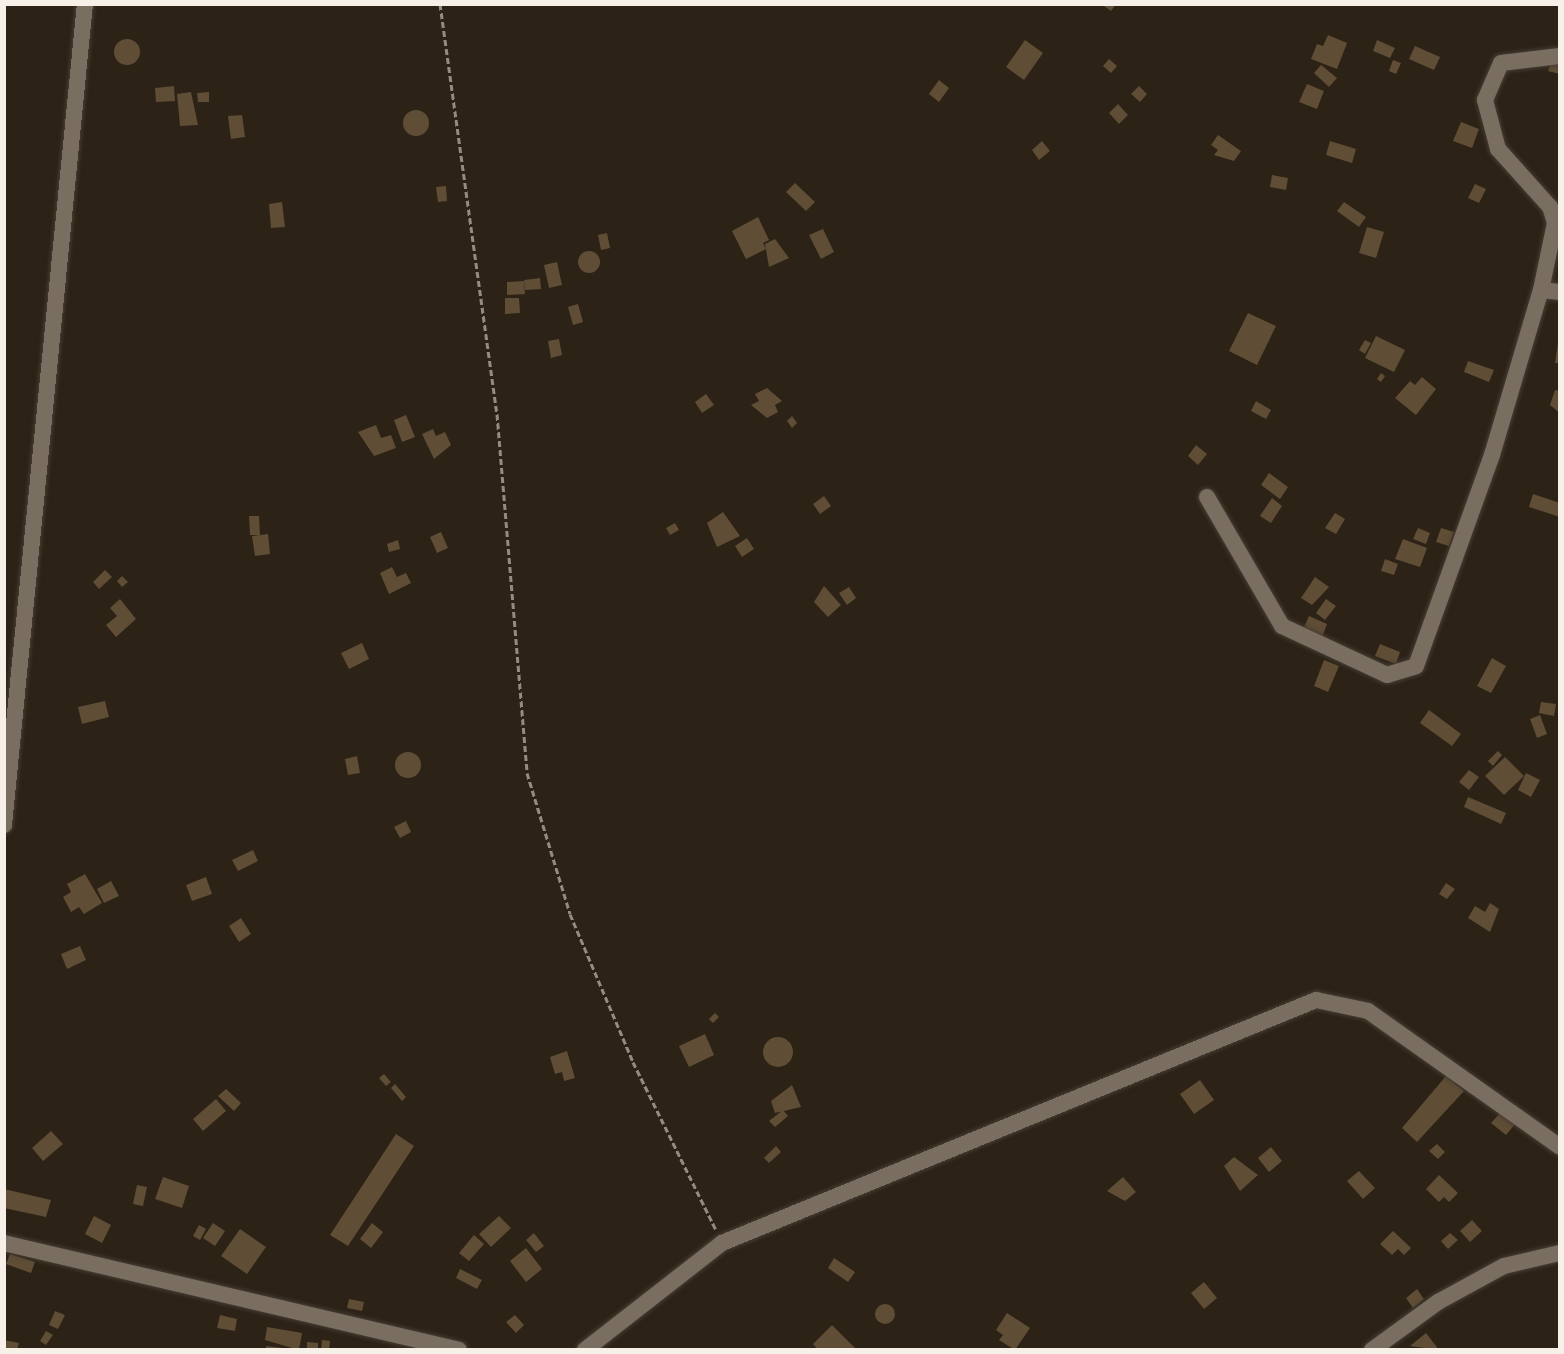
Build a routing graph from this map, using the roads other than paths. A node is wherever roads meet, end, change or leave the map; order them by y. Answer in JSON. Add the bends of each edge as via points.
{"nodes":[{"id":1,"x":85,"y":4,"type":"edge"},
{"id":2,"x":1560,"y":56,"type":"edge"},
{"id":3,"x":1541,"y":290,"type":"junction"},
{"id":4,"x":1560,"y":292,"type":"edge"},
{"id":5,"x":1207,"y":497,"type":"dead end"},
{"id":6,"x":4,"y":825,"type":"edge"},
{"id":7,"x":1560,"y":1147,"type":"edge"},
{"id":8,"x":4,"y":1243,"type":"edge"},
{"id":9,"x":1560,"y":1253,"type":"edge"},
{"id":10,"x":459,"y":1350,"type":"edge"},
{"id":11,"x":585,"y":1350,"type":"edge"},
{"id":12,"x":1372,"y":1350,"type":"edge"}],
"edges":[{"from":1,"to":6,"type":"street"},
{"from":2,"to":3,"type":"street","via":[[1500,63],[1485,100],[1498,149],[1550,207],[1555,224]]},
{"from":3,"to":4,"type":"street"},
{"from":3,"to":5,"type":"street","via":[[1492,455],[1416,666],[1387,675],[1282,626]]},
{"from":7,"to":11,"type":"street","via":[[1368,1011],[1316,1000],[722,1243]]},
{"from":8,"to":10,"type":"street"},
{"from":9,"to":12,"type":"street","via":[[1504,1266],[1438,1302]]}]}
